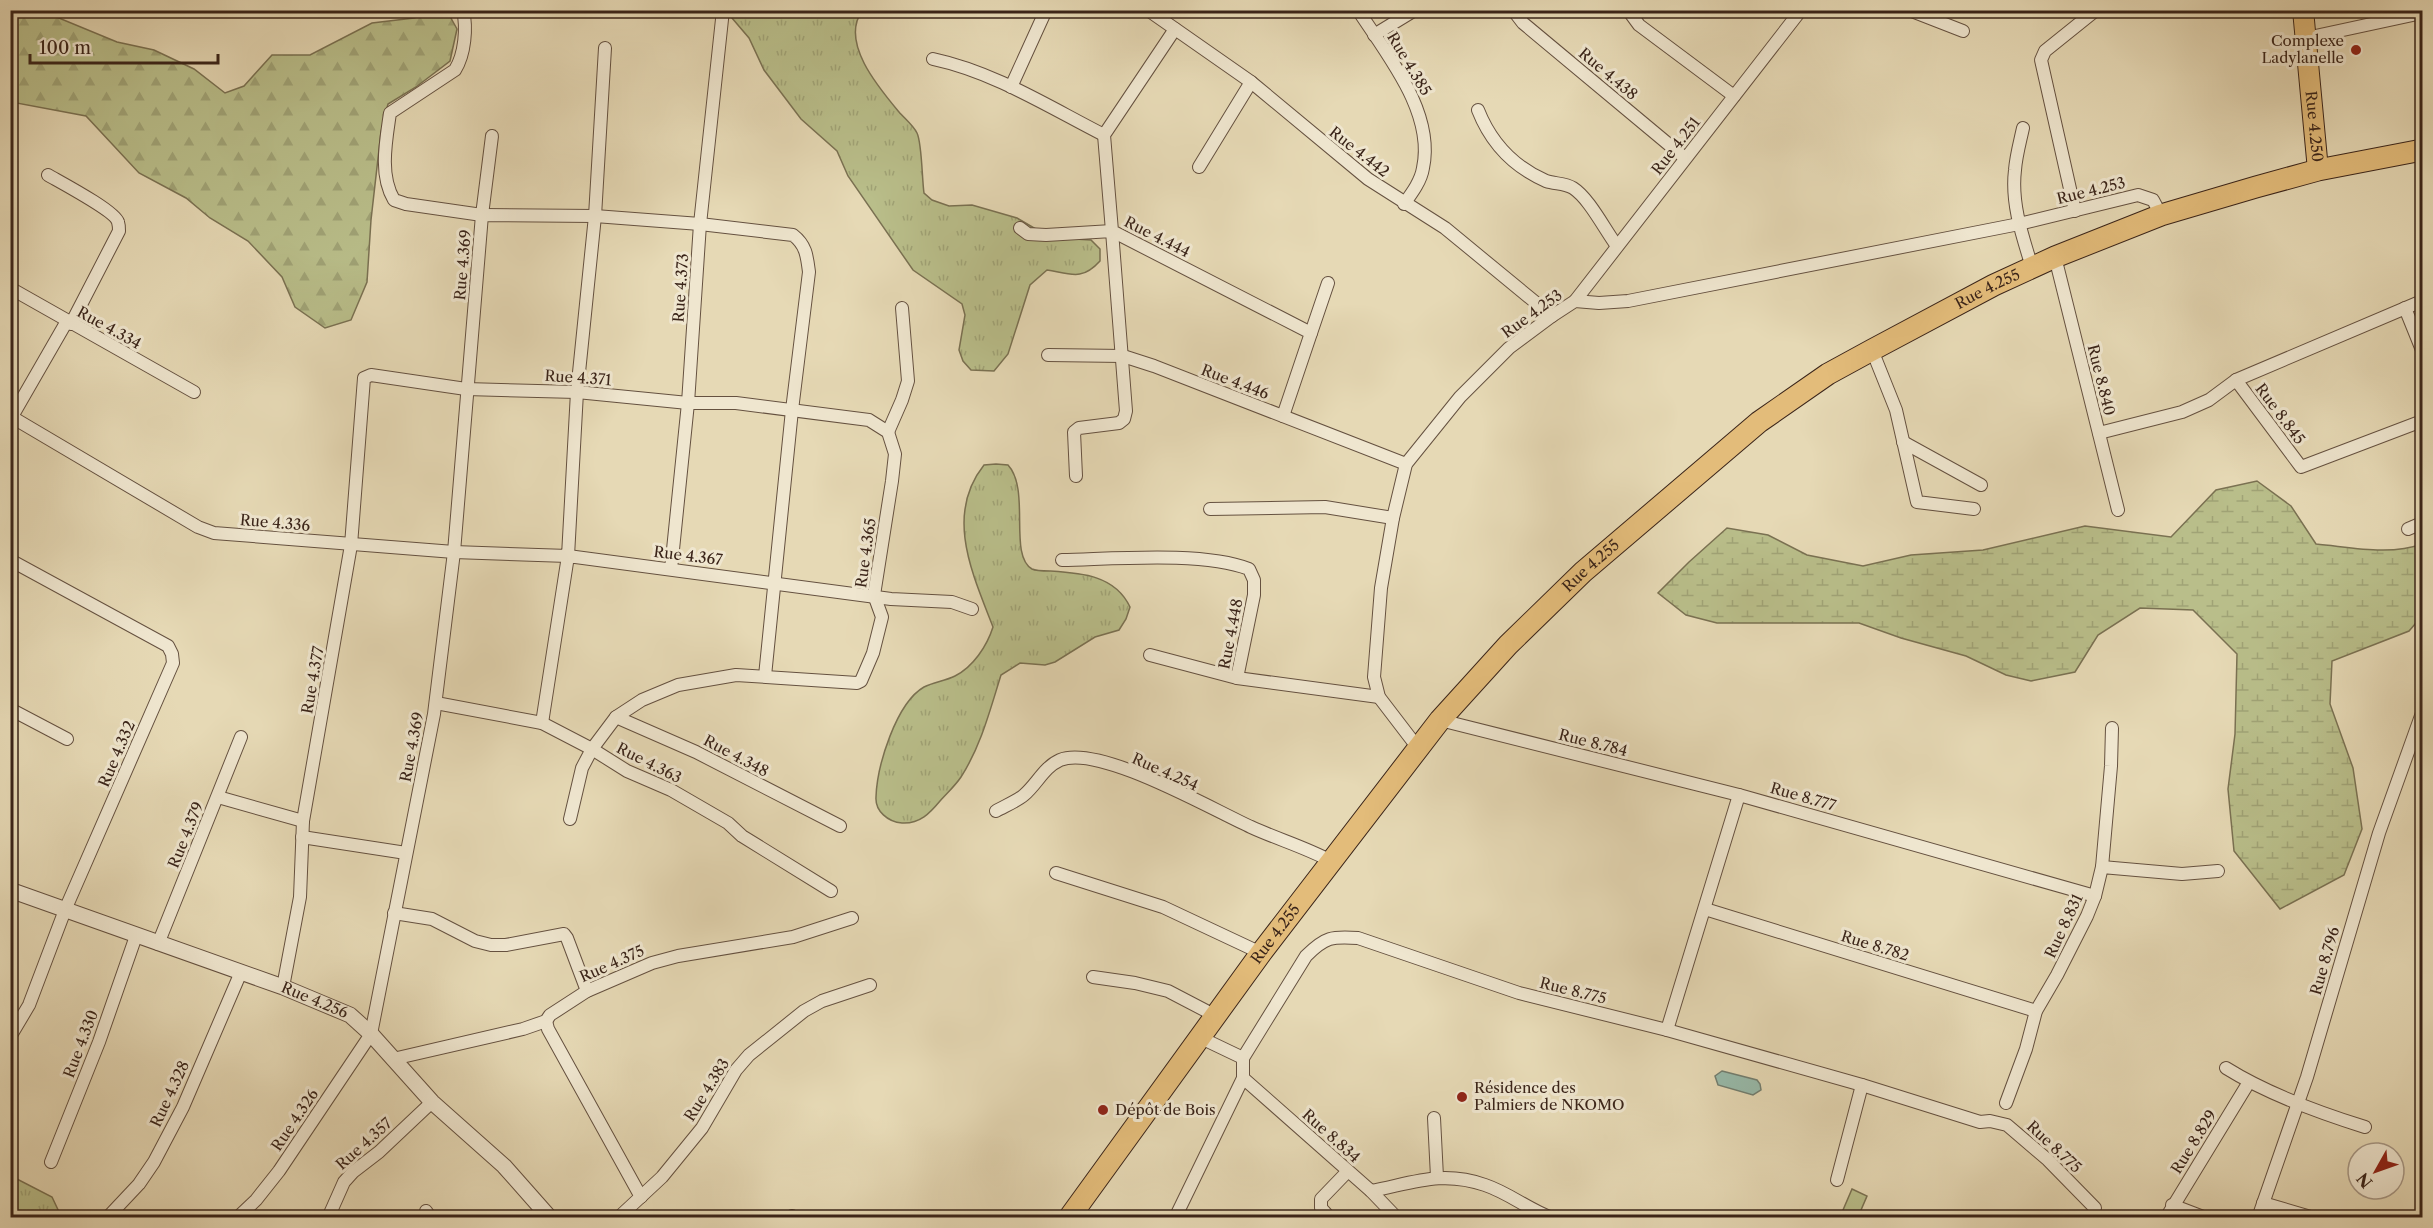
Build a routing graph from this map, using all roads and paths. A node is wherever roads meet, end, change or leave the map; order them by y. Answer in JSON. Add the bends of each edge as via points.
{"nodes":[{"id":1,"x":463,"y":10,"type":"edge"},
{"id":2,"x":723,"y":10,"type":"edge"},
{"id":3,"x":1046,"y":10,"type":"edge"},
{"id":4,"x":1148,"y":10,"type":"edge"},
{"id":5,"x":1358,"y":10,"type":"edge"},
{"id":6,"x":1416,"y":10,"type":"edge"},
{"id":7,"x":1513,"y":10,"type":"edge"},
{"id":8,"x":1628,"y":10,"type":"edge"},
{"id":9,"x":1801,"y":10,"type":"edge"},
{"id":10,"x":1910,"y":10,"type":"edge"},
{"id":11,"x":2096,"y":10,"type":"edge"},
{"id":12,"x":2303,"y":10,"type":"edge"},
{"id":13,"x":2422,"y":13,"type":"edge"},
{"id":14,"x":1175,"y":29,"type":"junction"},
{"id":15,"x":1963,"y":31,"type":"dead end"},
{"id":16,"x":1374,"y":35,"type":"junction"},
{"id":17,"x":2306,"y":38,"type":"junction"},
{"id":18,"x":605,"y":48,"type":"dead end"},
{"id":19,"x":933,"y":59,"type":"dead end"},
{"id":20,"x":1251,"y":82,"type":"junction"},
{"id":21,"x":1011,"y":87,"type":"junction"},
{"id":22,"x":1734,"y":96,"type":"junction"},
{"id":23,"x":1478,"y":110,"type":"dead end"},
{"id":24,"x":2022,"y":128,"type":"dead end"},
{"id":25,"x":1104,"y":135,"type":"junction"},
{"id":26,"x":492,"y":136,"type":"dead end"},
{"id":27,"x":2422,"y":150,"type":"edge"},
{"id":28,"x":1685,"y":158,"type":"junction"},
{"id":29,"x":1199,"y":167,"type":"dead end"},
{"id":30,"x":2318,"y":170,"type":"junction"},
{"id":31,"x":48,"y":175,"type":"dead end"},
{"id":32,"x":1404,"y":204,"type":"junction"},
{"id":33,"x":2076,"y":211,"type":"junction"},
{"id":34,"x":482,"y":215,"type":"junction"},
{"id":35,"x":595,"y":216,"type":"junction"},
{"id":36,"x":2161,"y":216,"type":"junction"},
{"id":37,"x":700,"y":224,"type":"junction"},
{"id":38,"x":2019,"y":224,"type":"junction"},
{"id":39,"x":1020,"y":228,"type":"dead end"},
{"id":40,"x":1112,"y":231,"type":"junction"},
{"id":41,"x":1617,"y":246,"type":"junction"},
{"id":42,"x":2055,"y":257,"type":"junction"},
{"id":43,"x":2032,"y":267,"type":"junction"},
{"id":44,"x":1328,"y":283,"type":"dead end"},
{"id":45,"x":10,"y":288,"type":"edge"},
{"id":46,"x":1575,"y":301,"type":"junction"},
{"id":47,"x":2422,"y":301,"type":"edge"},
{"id":48,"x":902,"y":308,"type":"dead end"},
{"id":49,"x":2405,"y":308,"type":"junction"},
{"id":50,"x":1552,"y":316,"type":"junction"},
{"id":51,"x":69,"y":323,"type":"junction"},
{"id":52,"x":1311,"y":333,"type":"junction"},
{"id":53,"x":1872,"y":350,"type":"junction"},
{"id":54,"x":2422,"y":350,"type":"edge"},
{"id":55,"x":1048,"y":355,"type":"dead end"},
{"id":56,"x":1123,"y":356,"type":"junction"},
{"id":57,"x":364,"y":378,"type":"joint"},
{"id":58,"x":2236,"y":380,"type":"junction"},
{"id":59,"x":466,"y":389,"type":"junction"},
{"id":60,"x":194,"y":392,"type":"dead end"},
{"id":61,"x":577,"y":392,"type":"junction"},
{"id":62,"x":688,"y":404,"type":"junction"},
{"id":63,"x":792,"y":410,"type":"junction"},
{"id":64,"x":1283,"y":416,"type":"junction"},
{"id":65,"x":11,"y":418,"type":"edge"},
{"id":66,"x":2422,"y":421,"type":"edge"},
{"id":67,"x":888,"y":432,"type":"junction"},
{"id":68,"x":2099,"y":433,"type":"junction"},
{"id":69,"x":1903,"y":442,"type":"junction"},
{"id":70,"x":1406,"y":464,"type":"junction"},
{"id":71,"x":1076,"y":476,"type":"dead end"},
{"id":72,"x":1981,"y":485,"type":"dead end"},
{"id":73,"x":1210,"y":509,"type":"dead end"},
{"id":74,"x":1974,"y":509,"type":"dead end"},
{"id":75,"x":2118,"y":510,"type":"dead end"},
{"id":76,"x":1393,"y":518,"type":"junction"},
{"id":77,"x":2422,"y":523,"type":"edge"},
{"id":78,"x":2408,"y":529,"type":"dead end"},
{"id":79,"x":351,"y":545,"type":"junction"},
{"id":80,"x":454,"y":552,"type":"junction"},
{"id":81,"x":568,"y":556,"type":"junction"},
{"id":82,"x":10,"y":560,"type":"edge"},
{"id":83,"x":1062,"y":560,"type":"dead end"},
{"id":84,"x":671,"y":569,"type":"junction"},
{"id":85,"x":775,"y":583,"type":"junction"},
{"id":86,"x":874,"y":595,"type":"junction"},
{"id":87,"x":972,"y":609,"type":"dead end"},
{"id":88,"x":1150,"y":655,"type":"dead end"},
{"id":89,"x":765,"y":676,"type":"junction"},
{"id":90,"x":1237,"y":678,"type":"junction"},
{"id":91,"x":1379,"y":697,"type":"junction"},
{"id":92,"x":436,"y":702,"type":"junction"},
{"id":93,"x":10,"y":709,"type":"edge"},
{"id":94,"x":2422,"y":713,"type":"edge"},
{"id":95,"x":616,"y":717,"type":"junction"},
{"id":96,"x":1440,"y":720,"type":"junction"},
{"id":97,"x":543,"y":723,"type":"junction"},
{"id":98,"x":2112,"y":728,"type":"dead end"},
{"id":99,"x":241,"y":737,"type":"dead end"},
{"id":100,"x":67,"y":739,"type":"dead end"},
{"id":101,"x":1418,"y":748,"type":"junction"},
{"id":102,"x":592,"y":749,"type":"junction"},
{"id":103,"x":1739,"y":795,"type":"junction"},
{"id":104,"x":218,"y":797,"type":"junction"},
{"id":105,"x":996,"y":811,"type":"dead end"},
{"id":106,"x":570,"y":819,"type":"dead end"},
{"id":107,"x":303,"y":821,"type":"junction"},
{"id":108,"x":840,"y":826,"type":"dead end"},
{"id":109,"x":303,"y":837,"type":"junction"},
{"id":110,"x":406,"y":853,"type":"junction"},
{"id":111,"x":1330,"y":861,"type":"junction"},
{"id":112,"x":2102,"y":867,"type":"junction"},
{"id":113,"x":2218,"y":871,"type":"dead end"},
{"id":114,"x":1056,"y":873,"type":"dead end"},
{"id":115,"x":10,"y":890,"type":"edge"},
{"id":116,"x":831,"y":891,"type":"dead end"},
{"id":117,"x":2095,"y":896,"type":"junction"},
{"id":118,"x":1706,"y":909,"type":"junction"},
{"id":119,"x":65,"y":910,"type":"junction"},
{"id":120,"x":394,"y":913,"type":"junction"},
{"id":121,"x":852,"y":918,"type":"dead end"},
{"id":122,"x":136,"y":936,"type":"junction"},
{"id":123,"x":158,"y":944,"type":"junction"},
{"id":124,"x":1260,"y":953,"type":"junction"},
{"id":125,"x":241,"y":972,"type":"junction"},
{"id":126,"x":1093,"y":976,"type":"dead end"},
{"id":127,"x":870,"y":985,"type":"dead end"},
{"id":128,"x":283,"y":987,"type":"junction"},
{"id":129,"x":587,"y":991,"type":"junction"},
{"id":130,"x":2036,"y":1011,"type":"junction"},
{"id":131,"x":1214,"y":1015,"type":"junction"},
{"id":132,"x":546,"y":1021,"type":"junction"},
{"id":133,"x":1667,"y":1030,"type":"junction"},
{"id":134,"x":371,"y":1034,"type":"junction"},
{"id":135,"x":10,"y":1036,"type":"edge"},
{"id":136,"x":1199,"y":1037,"type":"junction"},
{"id":137,"x":1243,"y":1058,"type":"junction"},
{"id":138,"x":393,"y":1059,"type":"junction"},
{"id":139,"x":2226,"y":1068,"type":"dead end"},
{"id":140,"x":1243,"y":1078,"type":"junction"},
{"id":141,"x":2249,"y":1082,"type":"junction"},
{"id":142,"x":1862,"y":1086,"type":"junction"},
{"id":143,"x":432,"y":1102,"type":"junction"},
{"id":144,"x":2299,"y":1102,"type":"junction"},
{"id":145,"x":2006,"y":1103,"type":"dead end"},
{"id":146,"x":1434,"y":1118,"type":"dead end"},
{"id":147,"x":2366,"y":1127,"type":"dead end"},
{"id":148,"x":51,"y":1162,"type":"dead end"},
{"id":149,"x":1348,"y":1171,"type":"junction"},
{"id":150,"x":1437,"y":1177,"type":"junction"},
{"id":151,"x":1837,"y":1180,"type":"dead end"},
{"id":152,"x":1371,"y":1191,"type":"junction"},
{"id":153,"x":641,"y":1197,"type":"junction"},
{"id":154,"x":2263,"y":1203,"type":"junction"},
{"id":155,"x":2172,"y":1205,"type":"junction"},
{"id":156,"x":2095,"y":1208,"type":"dead end"},
{"id":157,"x":328,"y":1217,"type":"edge"},
{"id":158,"x":107,"y":1218,"type":"edge"},
{"id":159,"x":237,"y":1218,"type":"edge"},
{"id":160,"x":550,"y":1218,"type":"edge"},
{"id":161,"x":618,"y":1218,"type":"edge"},
{"id":162,"x":1069,"y":1218,"type":"edge"},
{"id":163,"x":1175,"y":1218,"type":"edge"},
{"id":164,"x":1330,"y":1218,"type":"edge"},
{"id":165,"x":1397,"y":1218,"type":"edge"},
{"id":166,"x":1552,"y":1218,"type":"edge"},
{"id":167,"x":2166,"y":1218,"type":"edge"},
{"id":168,"x":2206,"y":1218,"type":"edge"},
{"id":169,"x":2258,"y":1218,"type":"edge"},
{"id":170,"x":2314,"y":1218,"type":"edge"}],
"edges":[{"from":1,"to":34,"type":"street","via":[[463,47],[455,70],[390,113],[385,173],[394,200]]},
{"from":2,"to":37,"type":"street","name":"Rue 4.373"},
{"from":3,"to":21,"type":"street"},
{"from":4,"to":14,"type":"street","name":"Rue 4.442"},
{"from":5,"to":16,"type":"street","name":"Rue 4.385"},
{"from":6,"to":16,"type":"street"},
{"from":7,"to":28,"type":"street","name":"Rue 4.438","via":[[1523,23]]},
{"from":8,"to":22,"type":"street","via":[[1639,25]]},
{"from":9,"to":22,"type":"street","name":"Rue 4.251"},
{"from":10,"to":15,"type":"street"},
{"from":11,"to":33,"type":"street","via":[[2045,51],[2041,60]]},
{"from":12,"to":17,"type":"main road","name":"Rue 4.250"},
{"from":13,"to":17,"type":"street"},
{"from":14,"to":20,"type":"street","name":"Rue 4.442"},
{"from":14,"to":25,"type":"street"},
{"from":16,"to":32,"type":"street","name":"Rue 4.385","via":[[1421,115],[1423,169]]},
{"from":17,"to":30,"type":"main road","name":"Rue 4.250"},
{"from":18,"to":35,"type":"street"},
{"from":19,"to":21,"type":"street","via":[[963,65]]},
{"from":20,"to":29,"type":"street"},
{"from":20,"to":32,"type":"street","name":"Rue 4.442"},
{"from":21,"to":25,"type":"street"},
{"from":22,"to":28,"type":"street","name":"Rue 4.251"},
{"from":23,"to":41,"type":"street","via":[[1484,127],[1512,160],[1539,177],[1572,187],[1582,195]]},
{"from":24,"to":38,"type":"street","via":[[2014,193]]},
{"from":25,"to":40,"type":"street","name":"Rue 4.444"},
{"from":26,"to":34,"type":"street"},
{"from":27,"to":30,"type":"highway","name":"Rue 4.255"},
{"from":28,"to":41,"type":"street","name":"Rue 4.251"},
{"from":30,"to":36,"type":"highway","name":"Rue 4.255"},
{"from":31,"to":51,"type":"street","via":[[90,199],[118,221],[119,231]]},
{"from":32,"to":50,"type":"street","name":"Rue 4.442","via":[[1445,228]]},
{"from":33,"to":36,"type":"street","name":"Rue 4.253","via":[[2138,195],[2153,200]]},
{"from":33,"to":38,"type":"street","name":"Rue 4.253"},
{"from":34,"to":35,"type":"street","name":"Rue 4.369"},
{"from":34,"to":59,"type":"street","name":"Rue 4.369"},
{"from":35,"to":37,"type":"street","name":"Rue 4.369"},
{"from":35,"to":61,"type":"street"},
{"from":36,"to":42,"type":"highway","name":"Rue 4.255"},
{"from":37,"to":62,"type":"street","name":"Rue 4.373"},
{"from":37,"to":63,"type":"street","name":"Rue 4.369","via":[[793,235],[807,252],[809,272]]},
{"from":38,"to":43,"type":"street"},
{"from":38,"to":46,"type":"street","name":"Rue 4.253","via":[[1628,301]]},
{"from":39,"to":40,"type":"street","via":[[1028,234],[1046,235]]},
{"from":40,"to":52,"type":"street","name":"Rue 4.444"},
{"from":40,"to":56,"type":"street"},
{"from":41,"to":46,"type":"street","name":"Rue 4.251"},
{"from":42,"to":43,"type":"highway","name":"Rue 4.255"},
{"from":42,"to":68,"type":"street","name":"Rue 8.840"},
{"from":43,"to":53,"type":"highway","name":"Rue 4.255"},
{"from":44,"to":52,"type":"street"},
{"from":45,"to":51,"type":"street","name":"Rue 4.334"},
{"from":46,"to":50,"type":"street","name":"Rue 4.253"},
{"from":47,"to":49,"type":"street","name":"Rue 8.845"},
{"from":48,"to":67,"type":"street","via":[[908,381]]},
{"from":49,"to":54,"type":"street"},
{"from":49,"to":58,"type":"street","name":"Rue 8.845"},
{"from":50,"to":70,"type":"street","name":"Rue 4.253","via":[[1509,348],[1460,396]]},
{"from":51,"to":60,"type":"street","name":"Rue 4.334"},
{"from":51,"to":65,"type":"street"},
{"from":52,"to":64,"type":"street"},
{"from":53,"to":69,"type":"street","via":[[1896,410]]},
{"from":53,"to":96,"type":"highway","name":"Rue 4.255","via":[[1828,374],[1759,422],[1655,509],[1508,645]]},
{"from":55,"to":56,"type":"street","name":"Rue 4.446"},
{"from":56,"to":64,"type":"street","name":"Rue 4.446"},
{"from":56,"to":71,"type":"street","via":[[1124,420],[1074,432]]},
{"from":57,"to":59,"type":"street","name":"Rue 4.371","via":[[371,375]]},
{"from":57,"to":79,"type":"street","name":"Rue 4.377"},
{"from":58,"to":66,"type":"street","name":"Rue 8.845","via":[[2301,467]]},
{"from":58,"to":68,"type":"street","via":[[2209,400],[2182,412]]},
{"from":59,"to":61,"type":"street","name":"Rue 4.371"},
{"from":59,"to":80,"type":"street","name":"Rue 4.369"},
{"from":61,"to":62,"type":"street","name":"Rue 4.371"},
{"from":61,"to":81,"type":"street"},
{"from":62,"to":63,"type":"street","name":"Rue 4.371","via":[[736,403]]},
{"from":62,"to":84,"type":"street","name":"Rue 4.373"},
{"from":63,"to":67,"type":"street","via":[[869,420]]},
{"from":63,"to":85,"type":"street","name":"Rue 4.369"},
{"from":64,"to":70,"type":"street","name":"Rue 4.446"},
{"from":65,"to":79,"type":"street","name":"Rue 4.336","via":[[214,533]]},
{"from":67,"to":86,"type":"street","name":"Rue 4.365","via":[[895,454]]},
{"from":68,"to":75,"type":"street","name":"Rue 8.840"},
{"from":69,"to":72,"type":"street"},
{"from":69,"to":74,"type":"street","via":[[1917,502]]},
{"from":70,"to":76,"type":"street","name":"Rue 4.253"},
{"from":73,"to":76,"type":"street","via":[[1325,507]]},
{"from":76,"to":91,"type":"street","name":"Rue 4.253","via":[[1377,633],[1374,677]]},
{"from":77,"to":78,"type":"street"},
{"from":79,"to":80,"type":"street","name":"Rue 4.336"},
{"from":79,"to":107,"type":"street","name":"Rue 4.377"},
{"from":80,"to":81,"type":"street","name":"Rue 4.336"},
{"from":80,"to":92,"type":"street","name":"Rue 4.369"},
{"from":81,"to":84,"type":"street","name":"Rue 4.367"},
{"from":81,"to":97,"type":"street"},
{"from":82,"to":119,"type":"street","name":"Rue 4.332","via":[[168,646],[172,654],[173,663]]},
{"from":83,"to":90,"type":"street","name":"Rue 4.448","via":[[1207,560],[1249,569],[1254,580],[1254,602]]},
{"from":84,"to":85,"type":"street","name":"Rue 4.367"},
{"from":85,"to":86,"type":"street","name":"Rue 4.367"},
{"from":85,"to":89,"type":"street","name":"Rue 4.369"},
{"from":86,"to":87,"type":"street","name":"Rue 4.367","via":[[952,602]]},
{"from":86,"to":89,"type":"street","name":"Rue 4.365","via":[[882,617],[861,681]]},
{"from":88,"to":90,"type":"street"},
{"from":89,"to":95,"type":"street","name":"Rue 4.365","via":[[736,675],[678,686],[642,700]]},
{"from":90,"to":91,"type":"street","name":"Rue 4.448"},
{"from":91,"to":101,"type":"street","name":"Rue 4.253"},
{"from":92,"to":97,"type":"street","name":"Rue 4.363"},
{"from":92,"to":110,"type":"street","name":"Rue 4.369"},
{"from":93,"to":100,"type":"street"},
{"from":94,"to":144,"type":"street","name":"Rue 8.796","via":[[2379,833]]},
{"from":95,"to":102,"type":"street","name":"Rue 4.365"},
{"from":95,"to":108,"type":"street","name":"Rue 4.348","via":[[696,752]]},
{"from":96,"to":101,"type":"highway","name":"Rue 4.255"},
{"from":96,"to":103,"type":"street","name":"Rue 8.784"},
{"from":97,"to":102,"type":"street","name":"Rue 4.363"},
{"from":98,"to":112,"type":"street","name":"Rue 8.831"},
{"from":99,"to":104,"type":"street","name":"Rue 4.379"},
{"from":101,"to":111,"type":"highway","name":"Rue 4.255"},
{"from":102,"to":106,"type":"street","name":"Rue 4.365","via":[[582,768]]},
{"from":102,"to":116,"type":"street","name":"Rue 4.363","via":[[728,823],[742,836]]},
{"from":103,"to":117,"type":"street","name":"Rue 8.777"},
{"from":103,"to":118,"type":"street"},
{"from":104,"to":107,"type":"street"},
{"from":104,"to":123,"type":"street","name":"Rue 4.379"},
{"from":105,"to":111,"type":"street","name":"Rue 4.254","via":[[1024,795],[1059,760],[1086,758],[1134,772]]},
{"from":107,"to":109,"type":"street","name":"Rue 4.377"},
{"from":109,"to":110,"type":"street"},
{"from":109,"to":128,"type":"street","name":"Rue 4.377","via":[[300,897]]},
{"from":110,"to":120,"type":"street","name":"Rue 4.369"},
{"from":111,"to":124,"type":"highway","name":"Rue 4.255"},
{"from":112,"to":113,"type":"street","via":[[2182,874]]},
{"from":112,"to":117,"type":"street","name":"Rue 8.831"},
{"from":114,"to":124,"type":"street","via":[[1163,907]]},
{"from":115,"to":119,"type":"street","name":"Rue 4.256"},
{"from":117,"to":130,"type":"street","name":"Rue 8.831"},
{"from":118,"to":130,"type":"street","name":"Rue 8.782"},
{"from":118,"to":133,"type":"street"},
{"from":119,"to":122,"type":"street","name":"Rue 4.256"},
{"from":119,"to":135,"type":"street","name":"Rue 4.332","via":[[29,1005]]},
{"from":120,"to":129,"type":"street","via":[[432,919],[491,945],[564,934]]},
{"from":120,"to":134,"type":"street","name":"Rue 4.369"},
{"from":121,"to":129,"type":"street","name":"Rue 4.375","via":[[793,937],[652,963]]},
{"from":122,"to":123,"type":"street","name":"Rue 4.256"},
{"from":122,"to":148,"type":"street","name":"Rue 4.330"},
{"from":123,"to":125,"type":"street","name":"Rue 4.256"},
{"from":124,"to":131,"type":"highway","name":"Rue 4.255"},
{"from":125,"to":128,"type":"street","name":"Rue 4.256"},
{"from":125,"to":158,"type":"street","name":"Rue 4.328","via":[[183,1107],[154,1162]]},
{"from":126,"to":131,"type":"street","via":[[1168,991]]},
{"from":127,"to":153,"type":"street","name":"Rue 4.383","via":[[804,1011],[749,1055],[702,1128]]},
{"from":128,"to":134,"type":"street","name":"Rue 4.256","via":[[350,1015]]},
{"from":129,"to":132,"type":"street","name":"Rue 4.375"},
{"from":130,"to":145,"type":"street","name":"Rue 8.831"},
{"from":131,"to":136,"type":"highway","name":"Rue 4.255"},
{"from":132,"to":138,"type":"street","name":"Rue 4.375"},
{"from":132,"to":153,"type":"street"},
{"from":133,"to":137,"type":"street","name":"Rue 8.775","via":[[1519,993],[1358,938],[1333,936],[1306,956]]},
{"from":133,"to":142,"type":"street","name":"Rue 8.775"},
{"from":134,"to":138,"type":"street","name":"Rue 4.256"},
{"from":134,"to":159,"type":"street","name":"Rue 4.326","via":[[279,1171]]},
{"from":136,"to":137,"type":"street"},
{"from":136,"to":162,"type":"highway","name":"Rue 4.255"},
{"from":137,"to":140,"type":"street"},
{"from":138,"to":143,"type":"street","name":"Rue 4.256"},
{"from":139,"to":141,"type":"street"},
{"from":140,"to":149,"type":"street","name":"Rue 8.834"},
{"from":140,"to":163,"type":"street"},
{"from":141,"to":144,"type":"street"},
{"from":141,"to":155,"type":"street","name":"Rue 8.829"},
{"from":142,"to":151,"type":"street"},
{"from":142,"to":156,"type":"street","name":"Rue 8.775","via":[[1980,1122],[2007,1125]]},
{"from":143,"to":157,"type":"street","name":"Rue 4.357","via":[[353,1172],[344,1182]]},
{"from":143,"to":160,"type":"street","name":"Rue 4.256","via":[[504,1166]]},
{"from":144,"to":147,"type":"street"},
{"from":144,"to":154,"type":"street","name":"Rue 8.796"},
{"from":146,"to":150,"type":"street"},
{"from":149,"to":152,"type":"street","name":"Rue 8.834"},
{"from":149,"to":164,"type":"street","via":[[1322,1199],[1321,1208]]},
{"from":150,"to":152,"type":"street"},
{"from":150,"to":166,"type":"street","via":[[1487,1185]]},
{"from":152,"to":165,"type":"street","name":"Rue 8.834"},
{"from":153,"to":161,"type":"street","name":"Rue 4.383"},
{"from":154,"to":169,"type":"street","name":"Rue 8.796"},
{"from":154,"to":170,"type":"street"},
{"from":155,"to":167,"type":"street","name":"Rue 8.829"},
{"from":155,"to":168,"type":"street"}]}
